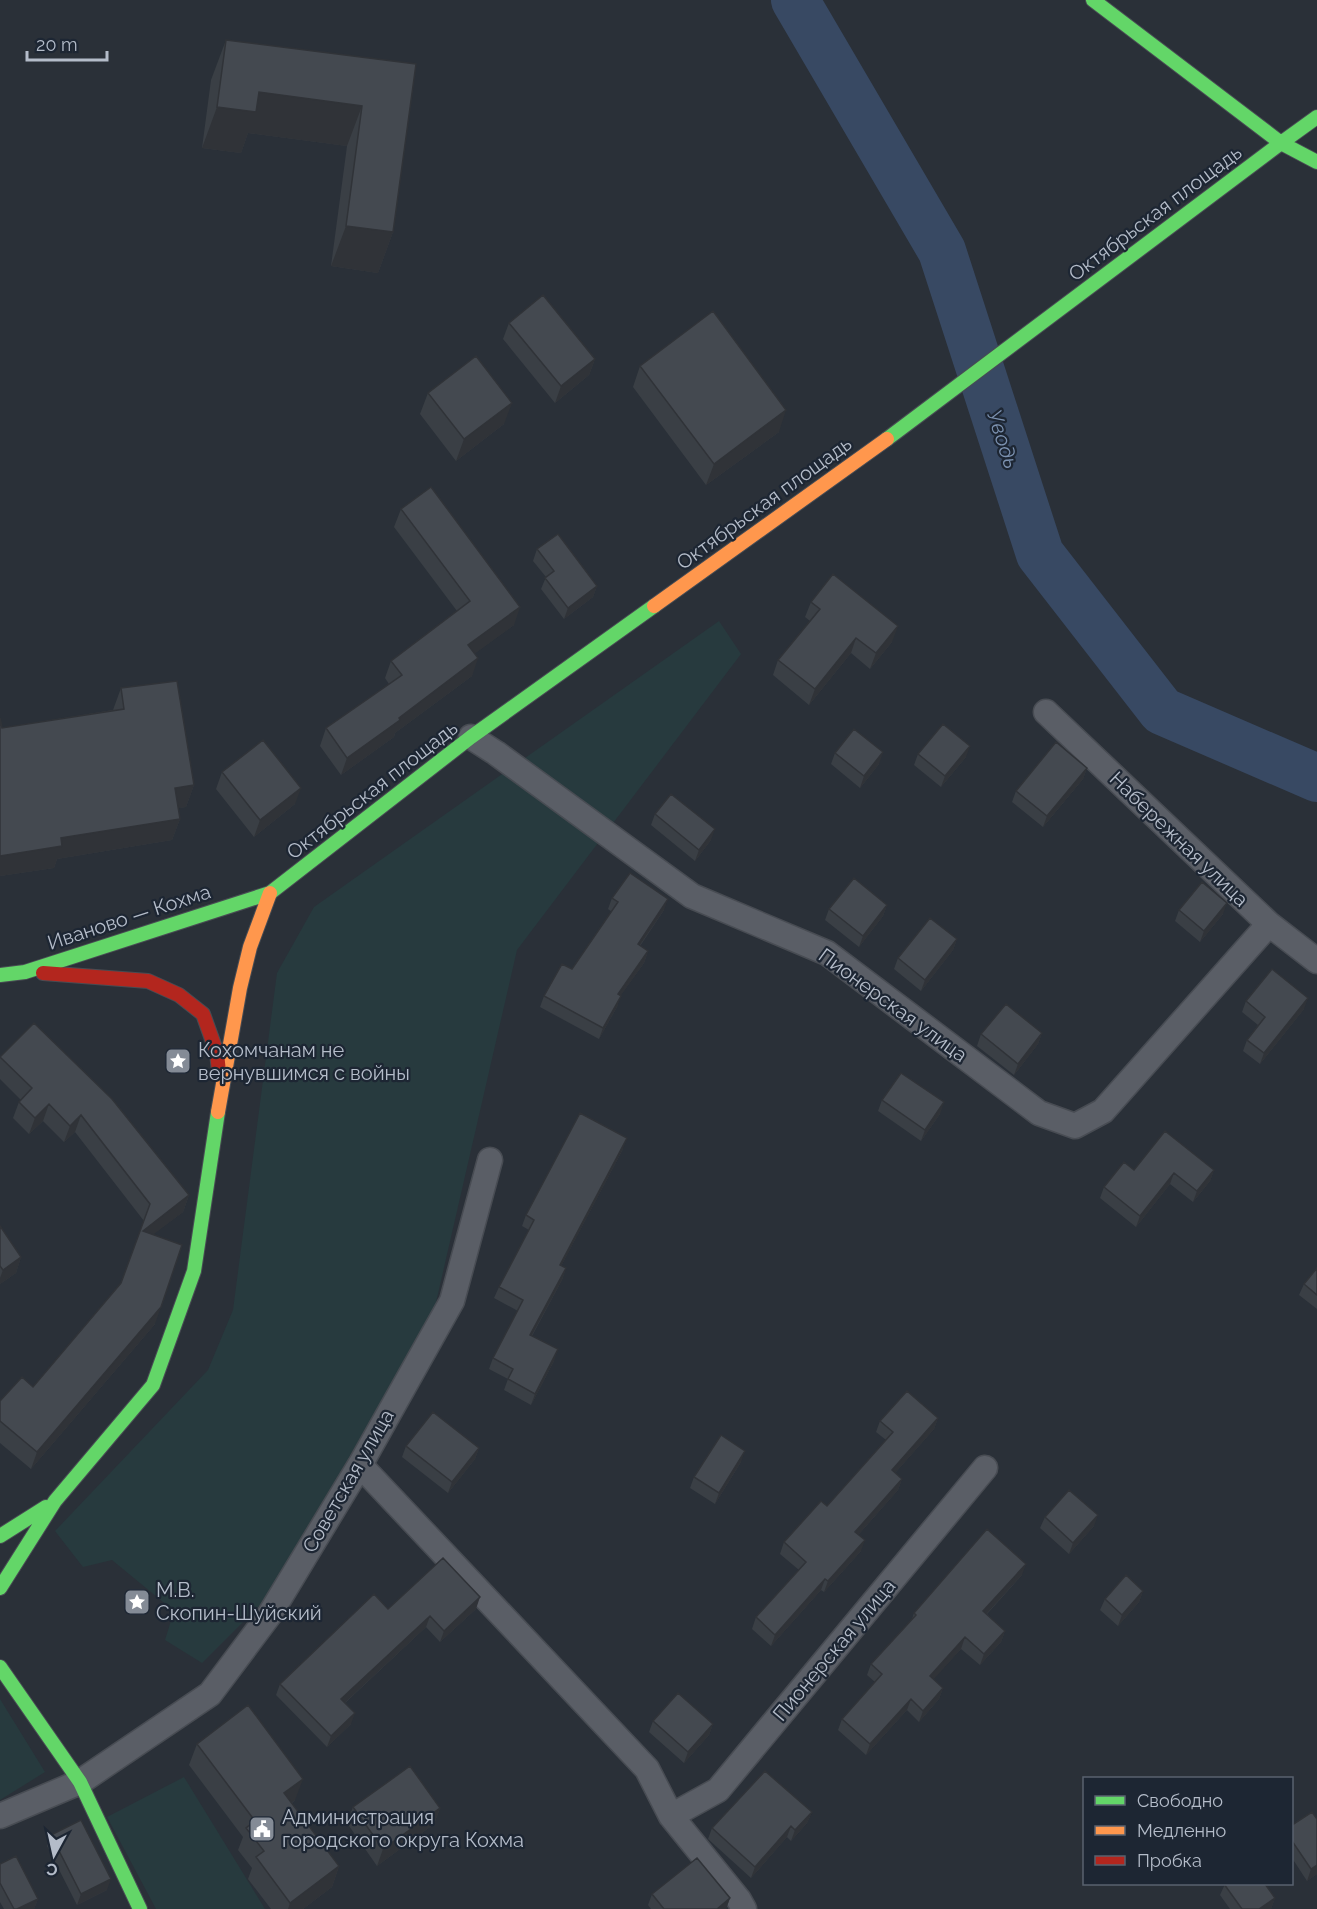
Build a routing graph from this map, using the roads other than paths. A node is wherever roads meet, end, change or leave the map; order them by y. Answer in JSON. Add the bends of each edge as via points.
{"nodes":[{"id":1,"x":1093,"y":0,"type":"edge"},
{"id":2,"x":1317,"y":117,"type":"edge"},
{"id":3,"x":1281,"y":143,"type":"junction"},
{"id":4,"x":1317,"y":162,"type":"edge"},
{"id":5,"x":1046,"y":712,"type":"dead end"},
{"id":6,"x":471,"y":737,"type":"junction"},
{"id":7,"x":270,"y":893,"type":"junction"},
{"id":8,"x":1269,"y":924,"type":"junction"},
{"id":9,"x":1317,"y":962,"type":"edge"},
{"id":10,"x":25,"y":972,"type":"junction"},
{"id":11,"x":0,"y":975,"type":"edge"},
{"id":12,"x":220,"y":1095,"type":"junction"},
{"id":13,"x":490,"y":1160,"type":"dead end"},
{"id":14,"x":360,"y":1465,"type":"junction"},
{"id":15,"x":985,"y":1468,"type":"dead end"},
{"id":16,"x":55,"y":1501,"type":"junction"},
{"id":17,"x":0,"y":1536,"type":"edge"},
{"id":18,"x":0,"y":1588,"type":"edge"},
{"id":19,"x":0,"y":1667,"type":"edge"},
{"id":20,"x":80,"y":1782,"type":"junction"},
{"id":21,"x":0,"y":1816,"type":"edge"},
{"id":22,"x":671,"y":1816,"type":"junction"},
{"id":23,"x":140,"y":1909,"type":"edge"},
{"id":24,"x":744,"y":1909,"type":"edge"}],
"edges":[{"from":1,"to":3,"type":"main road"},
{"from":2,"to":3,"type":"main road","name":"Октябрьская площадь"},
{"from":3,"to":4,"type":"main road"},
{"from":3,"to":6,"type":"main road","name":"Октябрьская площадь","via":[[899,430]]},
{"from":5,"to":8,"type":"street","name":"Набережная улица"},
{"from":6,"to":7,"type":"main road","name":"Октябрьская площадь"},
{"from":6,"to":8,"type":"street","name":"Пионерская улица","via":[[692,896],[827,953],[1039,1113],[1075,1126],[1102,1111]]},
{"from":7,"to":10,"type":"main road","name":"Иваново — Кохма"},
{"from":7,"to":12,"type":"main road","via":[[250,947]]},
{"from":8,"to":9,"type":"street","name":"Набережная улица"},
{"from":10,"to":11,"type":"main road","name":"Иваново — Кохма"},
{"from":10,"to":12,"type":"main road","via":[[148,981],[179,995],[203,1014],[217,1053]]},
{"from":12,"to":16,"type":"main road","via":[[194,1271],[153,1385]]},
{"from":13,"to":14,"type":"street","name":"Советская улица","via":[[452,1301]]},
{"from":14,"to":20,"type":"street","name":"Советская улица","via":[[270,1614],[210,1694]]},
{"from":14,"to":22,"type":"street","via":[[647,1769]]},
{"from":15,"to":22,"type":"street","name":"Пионерская улица","via":[[718,1790]]},
{"from":16,"to":17,"type":"main road"},
{"from":16,"to":18,"type":"main road"},
{"from":19,"to":20,"type":"main road"},
{"from":20,"to":21,"type":"street","name":"Советская улица"},
{"from":20,"to":23,"type":"main road"},
{"from":22,"to":24,"type":"street"}]}
